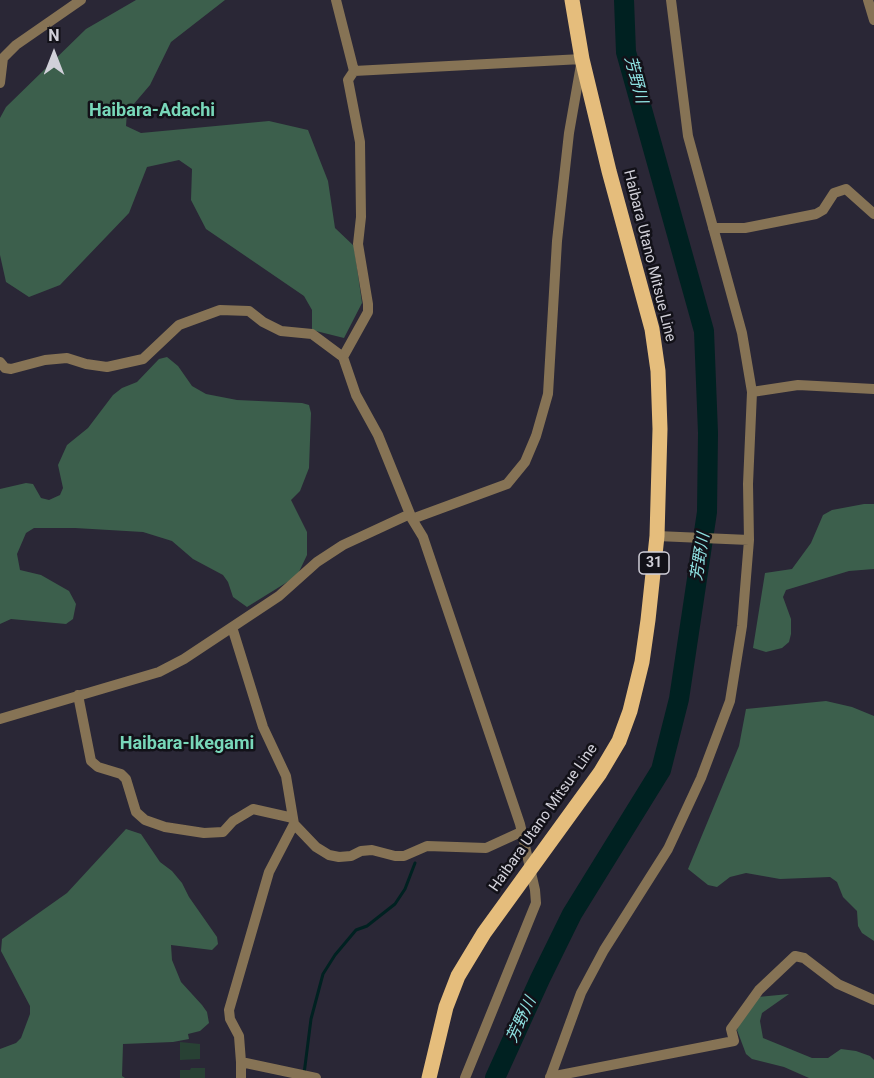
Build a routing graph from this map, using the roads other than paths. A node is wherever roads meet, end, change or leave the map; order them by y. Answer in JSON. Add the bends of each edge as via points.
{"nodes":[{"id":1,"x":81,"y":0,"type":"edge"},
{"id":2,"x":336,"y":0,"type":"edge"},
{"id":3,"x":572,"y":0,"type":"edge"},
{"id":4,"x":671,"y":0,"type":"edge"},
{"id":5,"x":868,"y":0,"type":"edge"},
{"id":6,"x":874,"y":20,"type":"edge"},
{"id":7,"x":582,"y":59,"type":"junction"},
{"id":8,"x":354,"y":70,"type":"junction"},
{"id":9,"x":0,"y":83,"type":"edge"},
{"id":10,"x":874,"y":214,"type":"edge"},
{"id":11,"x":713,"y":228,"type":"junction"},
{"id":12,"x":343,"y":357,"type":"junction"},
{"id":13,"x":0,"y":362,"type":"edge"},
{"id":14,"x":874,"y":389,"type":"edge"},
{"id":15,"x":752,"y":392,"type":"junction"},
{"id":16,"x":411,"y":517,"type":"junction"},
{"id":17,"x":662,"y":536,"type":"junction"},
{"id":18,"x":746,"y":540,"type":"junction"},
{"id":19,"x":232,"y":627,"type":"junction"},
{"id":20,"x":78,"y":695,"type":"junction"},
{"id":21,"x":0,"y":719,"type":"edge"},
{"id":22,"x":293,"y":821,"type":"junction"},
{"id":23,"x":521,"y":832,"type":"junction"},
{"id":24,"x":531,"y":871,"type":"junction"},
{"id":25,"x":874,"y":1000,"type":"edge"},
{"id":26,"x":241,"y":1062,"type":"junction"},
{"id":27,"x":241,"y":1078,"type":"edge"},
{"id":28,"x":316,"y":1078,"type":"edge"},
{"id":29,"x":429,"y":1078,"type":"edge"},
{"id":30,"x":465,"y":1078,"type":"edge"},
{"id":31,"x":550,"y":1078,"type":"edge"}],
"edges":[{"from":1,"to":9,"type":"street","via":[[3,58]]},
{"from":2,"to":8,"type":"street"},
{"from":3,"to":7,"type":"main road","name":"Haibara Utano Mitsue Line","number":"31"},
{"from":4,"to":11,"type":"street","via":[[688,136]]},
{"from":5,"to":6,"type":"street"},
{"from":7,"to":8,"type":"street"},
{"from":7,"to":16,"type":"street","via":[[557,241],[548,394],[536,436],[525,462],[507,484]]},
{"from":7,"to":17,"type":"main road","name":"Haibara Utano Mitsue Line","number":"31","via":[[652,328],[658,371]]},
{"from":8,"to":12,"type":"street","via":[[348,80],[360,142],[358,244],[368,312]]},
{"from":10,"to":11,"type":"street","via":[[846,189],[834,194],[816,214],[745,228]]},
{"from":11,"to":15,"type":"street","via":[[742,333]]},
{"from":12,"to":13,"type":"street","via":[[312,334],[281,331],[249,311],[220,310],[179,325],[143,359],[107,367],[67,358],[11,369]]},
{"from":12,"to":16,"type":"street"},
{"from":14,"to":15,"type":"street","via":[[798,385]]},
{"from":15,"to":18,"type":"street"},
{"from":16,"to":19,"type":"street","via":[[344,544],[317,562],[279,597]]},
{"from":16,"to":23,"type":"street","via":[[423,537]]},
{"from":17,"to":18,"type":"street"},
{"from":17,"to":24,"type":"main road","name":"Haibara Utano Mitsue Line","number":"31","via":[[642,662],[619,741]]},
{"from":18,"to":31,"type":"street","via":[[742,626],[730,701],[701,778],[668,849],[581,993]]},
{"from":19,"to":20,"type":"street","via":[[159,672]]},
{"from":19,"to":22,"type":"street","via":[[263,728],[286,776]]},
{"from":20,"to":21,"type":"street"},
{"from":20,"to":22,"type":"street","via":[[91,761],[98,768],[126,779],[136,812],[145,820],[204,833],[222,832],[253,809]]},
{"from":22,"to":23,"type":"street","via":[[316,847],[339,857],[372,850],[404,856],[427,846],[486,848]]},
{"from":22,"to":26,"type":"street","via":[[269,872],[229,1010],[239,1036]]},
{"from":23,"to":24,"type":"street"},
{"from":24,"to":29,"type":"main road","name":"Haibara Utano Mitsue Line","number":"31","via":[[484,933],[458,976],[446,1007]]},
{"from":24,"to":30,"type":"street","via":[[536,903]]},
{"from":25,"to":31,"type":"street","via":[[838,984],[804,958],[795,956],[759,990],[731,1029],[734,1041]]},
{"from":26,"to":27,"type":"street"},
{"from":26,"to":28,"type":"street"}]}
